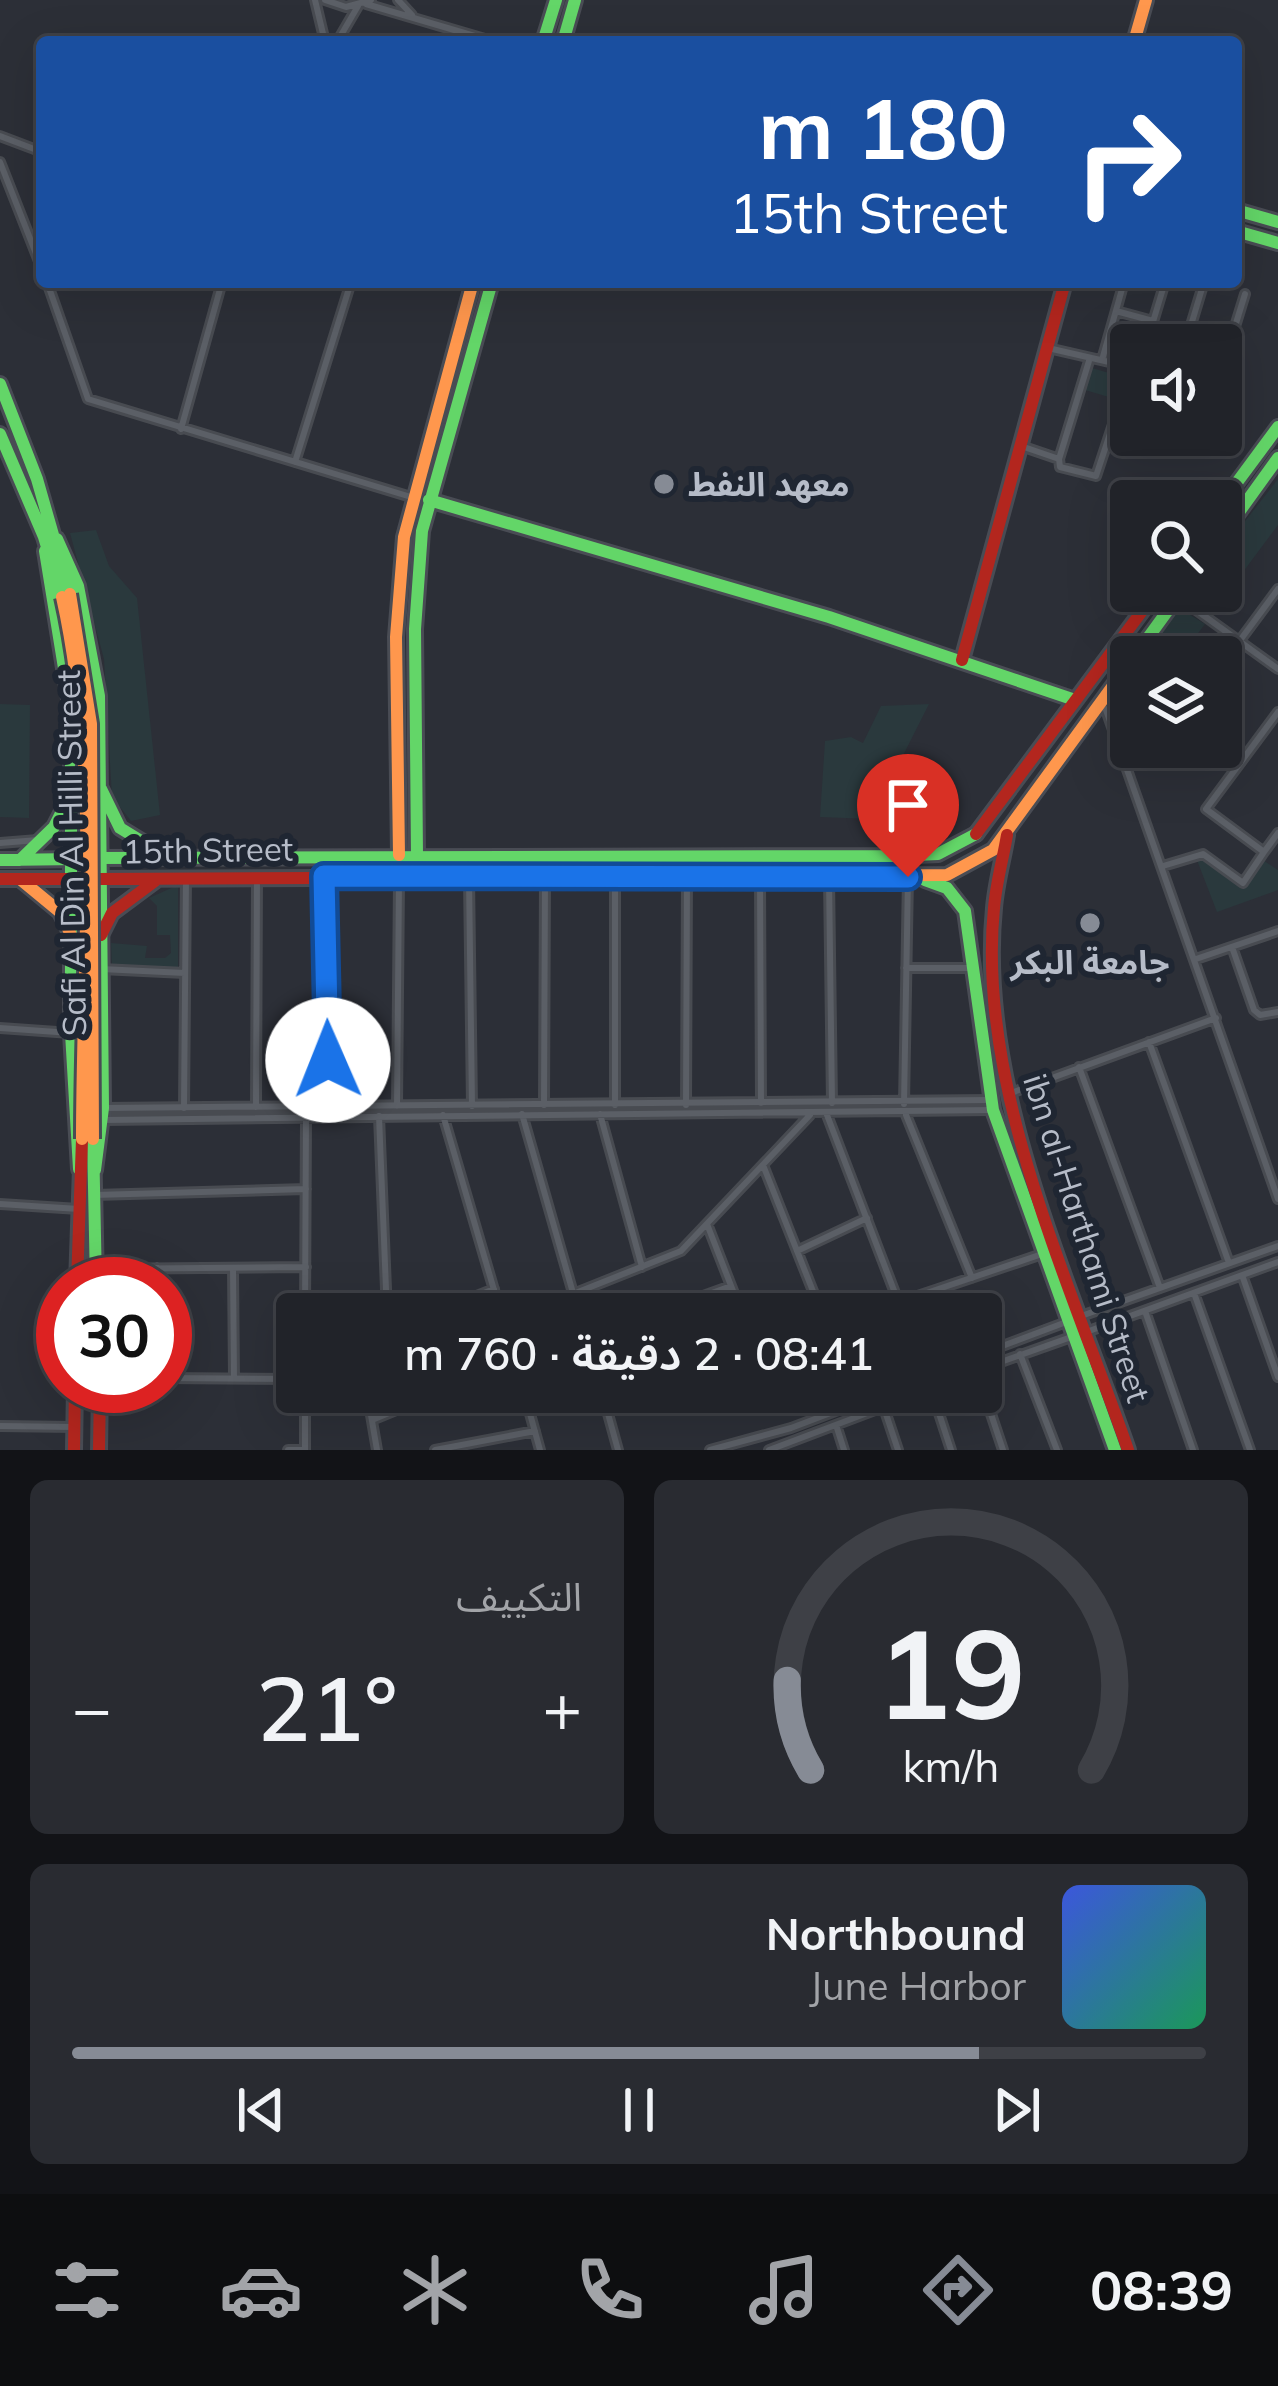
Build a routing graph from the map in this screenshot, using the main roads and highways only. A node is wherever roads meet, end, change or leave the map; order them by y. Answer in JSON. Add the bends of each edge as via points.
{"nodes":[{"id":1,"x":575,"y":0,"type":"edge"},
{"id":2,"x":1146,"y":0,"type":"edge"},
{"id":3,"x":554,"y":4,"type":"edge"},
{"id":4,"x":571,"y":15,"type":"junction"},
{"id":5,"x":545,"y":36,"type":"edge"},
{"id":6,"x":565,"y":36,"type":"edge"},
{"id":7,"x":1136,"y":36,"type":"edge"},
{"id":8,"x":1242,"y":212,"type":"edge"},
{"id":9,"x":1278,"y":222,"type":"edge"},
{"id":10,"x":1242,"y":233,"type":"edge"},
{"id":11,"x":1278,"y":243,"type":"edge"},
{"id":12,"x":471,"y":288,"type":"edge"},
{"id":13,"x":490,"y":288,"type":"edge"},
{"id":14,"x":1063,"y":288,"type":"edge"},
{"id":15,"x":0,"y":384,"type":"edge"},
{"id":16,"x":431,"y":426,"type":"junction"},
{"id":17,"x":1278,"y":427,"type":"edge"},
{"id":18,"x":448,"y":430,"type":"junction"},
{"id":19,"x":0,"y":434,"type":"edge"},
{"id":20,"x":1278,"y":458,"type":"edge"},
{"id":21,"x":1239,"y":480,"type":"edge"},
{"id":22,"x":429,"y":500,"type":"junction"},
{"id":23,"x":1242,"y":508,"type":"edge"},
{"id":24,"x":50,"y":537,"type":"junction"},
{"id":25,"x":400,"y":573,"type":"junction"},
{"id":26,"x":418,"y":576,"type":"junction"},
{"id":27,"x":399,"y":592,"type":"junction"},
{"id":28,"x":416,"y":592,"type":"junction"},
{"id":29,"x":1110,"y":654,"type":"edge"},
{"id":30,"x":962,"y":660,"type":"junction"},
{"id":31,"x":1110,"y":690,"type":"edge"},
{"id":32,"x":1075,"y":700,"type":"junction"},
{"id":33,"x":397,"y":744,"type":"junction"},
{"id":34,"x":416,"y":744,"type":"junction"},
{"id":35,"x":100,"y":789,"type":"junction"},
{"id":36,"x":73,"y":790,"type":"junction"},
{"id":37,"x":1008,"y":830,"type":"junction"},
{"id":38,"x":812,"y":854,"type":"junction"},
{"id":39,"x":399,"y":855,"type":"junction"},
{"id":40,"x":417,"y":855,"type":"junction"},
{"id":41,"x":169,"y":857,"type":"junction"},
{"id":42,"x":99,"y":858,"type":"junction"},
{"id":43,"x":75,"y":859,"type":"junction"},
{"id":44,"x":0,"y":860,"type":"edge"},
{"id":45,"x":20,"y":860,"type":"junction"},
{"id":46,"x":908,"y":877,"type":"junction"},
{"id":47,"x":168,"y":878,"type":"junction"},
{"id":48,"x":812,"y":878,"type":"junction"},
{"id":49,"x":75,"y":879,"type":"junction"},
{"id":50,"x":99,"y":879,"type":"junction"},
{"id":51,"x":8,"y":881,"type":"edge"},
{"id":52,"x":101,"y":935,"type":"junction"},
{"id":53,"x":72,"y":938,"type":"junction"},
{"id":54,"x":990,"y":947,"type":"junction"},
{"id":55,"x":975,"y":949,"type":"junction"},
{"id":56,"x":998,"y":1018,"type":"junction"},
{"id":57,"x":982,"y":1019,"type":"junction"},
{"id":58,"x":1009,"y":1099,"type":"junction"},
{"id":59,"x":992,"y":1105,"type":"junction"},
{"id":60,"x":87,"y":1172,"type":"junction"},
{"id":61,"x":78,"y":1257,"type":"edge"},
{"id":62,"x":96,"y":1257,"type":"edge"},
{"id":63,"x":74,"y":1413,"type":"edge"},
{"id":64,"x":100,"y":1413,"type":"edge"},
{"id":65,"x":74,"y":1450,"type":"edge"},
{"id":66,"x":99,"y":1450,"type":"edge"},
{"id":67,"x":1115,"y":1450,"type":"edge"},
{"id":68,"x":1128,"y":1450,"type":"edge"}],
"edges":[{"from":1,"to":4,"type":"main road"},
{"from":2,"to":7,"type":"main road"},
{"from":3,"to":4,"type":"main road"},
{"from":3,"to":5,"type":"main road"},
{"from":4,"to":6,"type":"main road"},
{"from":8,"to":9,"type":"main road"},
{"from":10,"to":11,"type":"main road"},
{"from":12,"to":16,"type":"main road"},
{"from":13,"to":18,"type":"main road"},
{"from":14,"to":30,"type":"main road"},
{"from":15,"to":24,"type":"main road","name":"Safi Al Din Al Hilli Street"},
{"from":16,"to":18,"type":"main road"},
{"from":16,"to":25,"type":"main road"},
{"from":17,"to":21,"type":"main road"},
{"from":18,"to":22,"type":"main road"},
{"from":19,"to":24,"type":"main road","name":"Safi Al Din Al Hilli Street"},
{"from":20,"to":23,"type":"main road"},
{"from":22,"to":26,"type":"main road"},
{"from":22,"to":30,"type":"main road"},
{"from":24,"to":35,"type":"main road","name":"Safi Al Din Al Hilli Street","via":[[73,568],[85,612]]},
{"from":24,"to":36,"type":"main road","name":"Safi Al Din Al Hilli Street","via":[[74,714]]},
{"from":24,"to":60,"type":"main road","name":"Safi Al Din Al Hilli Street","bridge":true,"via":[[91,724]]},
{"from":25,"to":26,"type":"main road"},
{"from":25,"to":27,"type":"main road"},
{"from":26,"to":28,"type":"main road"},
{"from":27,"to":28,"type":"main road"},
{"from":27,"to":33,"type":"main road"},
{"from":28,"to":34,"type":"main road"},
{"from":29,"to":32,"type":"main road"},
{"from":30,"to":32,"type":"main road"},
{"from":31,"to":37,"type":"main road"},
{"from":32,"to":38,"type":"main road","name":"15th Street","via":[[956,850]]},
{"from":33,"to":34,"type":"main road"},
{"from":33,"to":39,"type":"main road"},
{"from":34,"to":40,"type":"main road"},
{"from":35,"to":41,"type":"main road","via":[[120,828]]},
{"from":35,"to":42,"type":"main road","name":"Safi Al Din Al Hilli Street"},
{"from":36,"to":43,"type":"main road","name":"Safi Al Din Al Hilli Street"},
{"from":36,"to":45,"type":"main road","via":[[47,836]]},
{"from":37,"to":46,"type":"main road","name":"15th Street","via":[[963,871]]},
{"from":37,"to":54,"type":"main road","name":"ibn al-Harthami Street","via":[[990,902]]},
{"from":38,"to":40,"type":"main road","name":"15th Street"},
{"from":38,"to":48,"type":"main road"},
{"from":39,"to":40,"type":"main road","name":"15th Street"},
{"from":39,"to":41,"type":"main road","name":"15th Street"},
{"from":41,"to":42,"type":"main road","name":"15th Street"},
{"from":42,"to":50,"type":"main road","name":"Safi Al Din Al Hilli Street"},
{"from":43,"to":45,"type":"main road"},
{"from":43,"to":49,"type":"main road","name":"Safi Al Din Al Hilli Street"},
{"from":44,"to":45,"type":"main road"},
{"from":46,"to":48,"type":"main road","name":"15th Street"},
{"from":46,"to":55,"type":"main road","name":"ibn al-Harthami Street","via":[[955,894]]},
{"from":47,"to":48,"type":"main road","name":"15th Street"},
{"from":47,"to":50,"type":"main road","name":"15th Street"},
{"from":47,"to":52,"type":"main road","via":[[121,905]]},
{"from":49,"to":51,"type":"main road"},
{"from":49,"to":53,"type":"main road","name":"Safi Al Din Al Hilli Street"},
{"from":50,"to":52,"type":"main road","name":"Safi Al Din Al Hilli Street"},
{"from":51,"to":53,"type":"main road","via":[[60,912]]},
{"from":52,"to":60,"type":"main road","name":"Safi Al Din Al Hilli Street","via":[[103,1114]]},
{"from":53,"to":60,"type":"main road","name":"Safi Al Din Al Hilli Street","via":[[74,1140]]},
{"from":54,"to":55,"type":"main road"},
{"from":54,"to":56,"type":"main road","name":"ibn al-Harthami Street"},
{"from":55,"to":57,"type":"main road","name":"ibn al-Harthami Street"},
{"from":56,"to":57,"type":"main road"},
{"from":56,"to":58,"type":"main road","name":"ibn al-Harthami Street"},
{"from":57,"to":59,"type":"main road","name":"ibn al-Harthami Street"},
{"from":58,"to":59,"type":"main road"},
{"from":58,"to":68,"type":"main road","name":"ibn al-Harthami Street"},
{"from":59,"to":67,"type":"main road","name":"ibn al-Harthami Street"},
{"from":60,"to":61,"type":"main road","name":"Safi Al Din Al Hilli Street"},
{"from":60,"to":62,"type":"main road","name":"Safi Al Din Al Hilli Street"},
{"from":63,"to":65,"type":"main road"},
{"from":64,"to":66,"type":"main road"}]}
